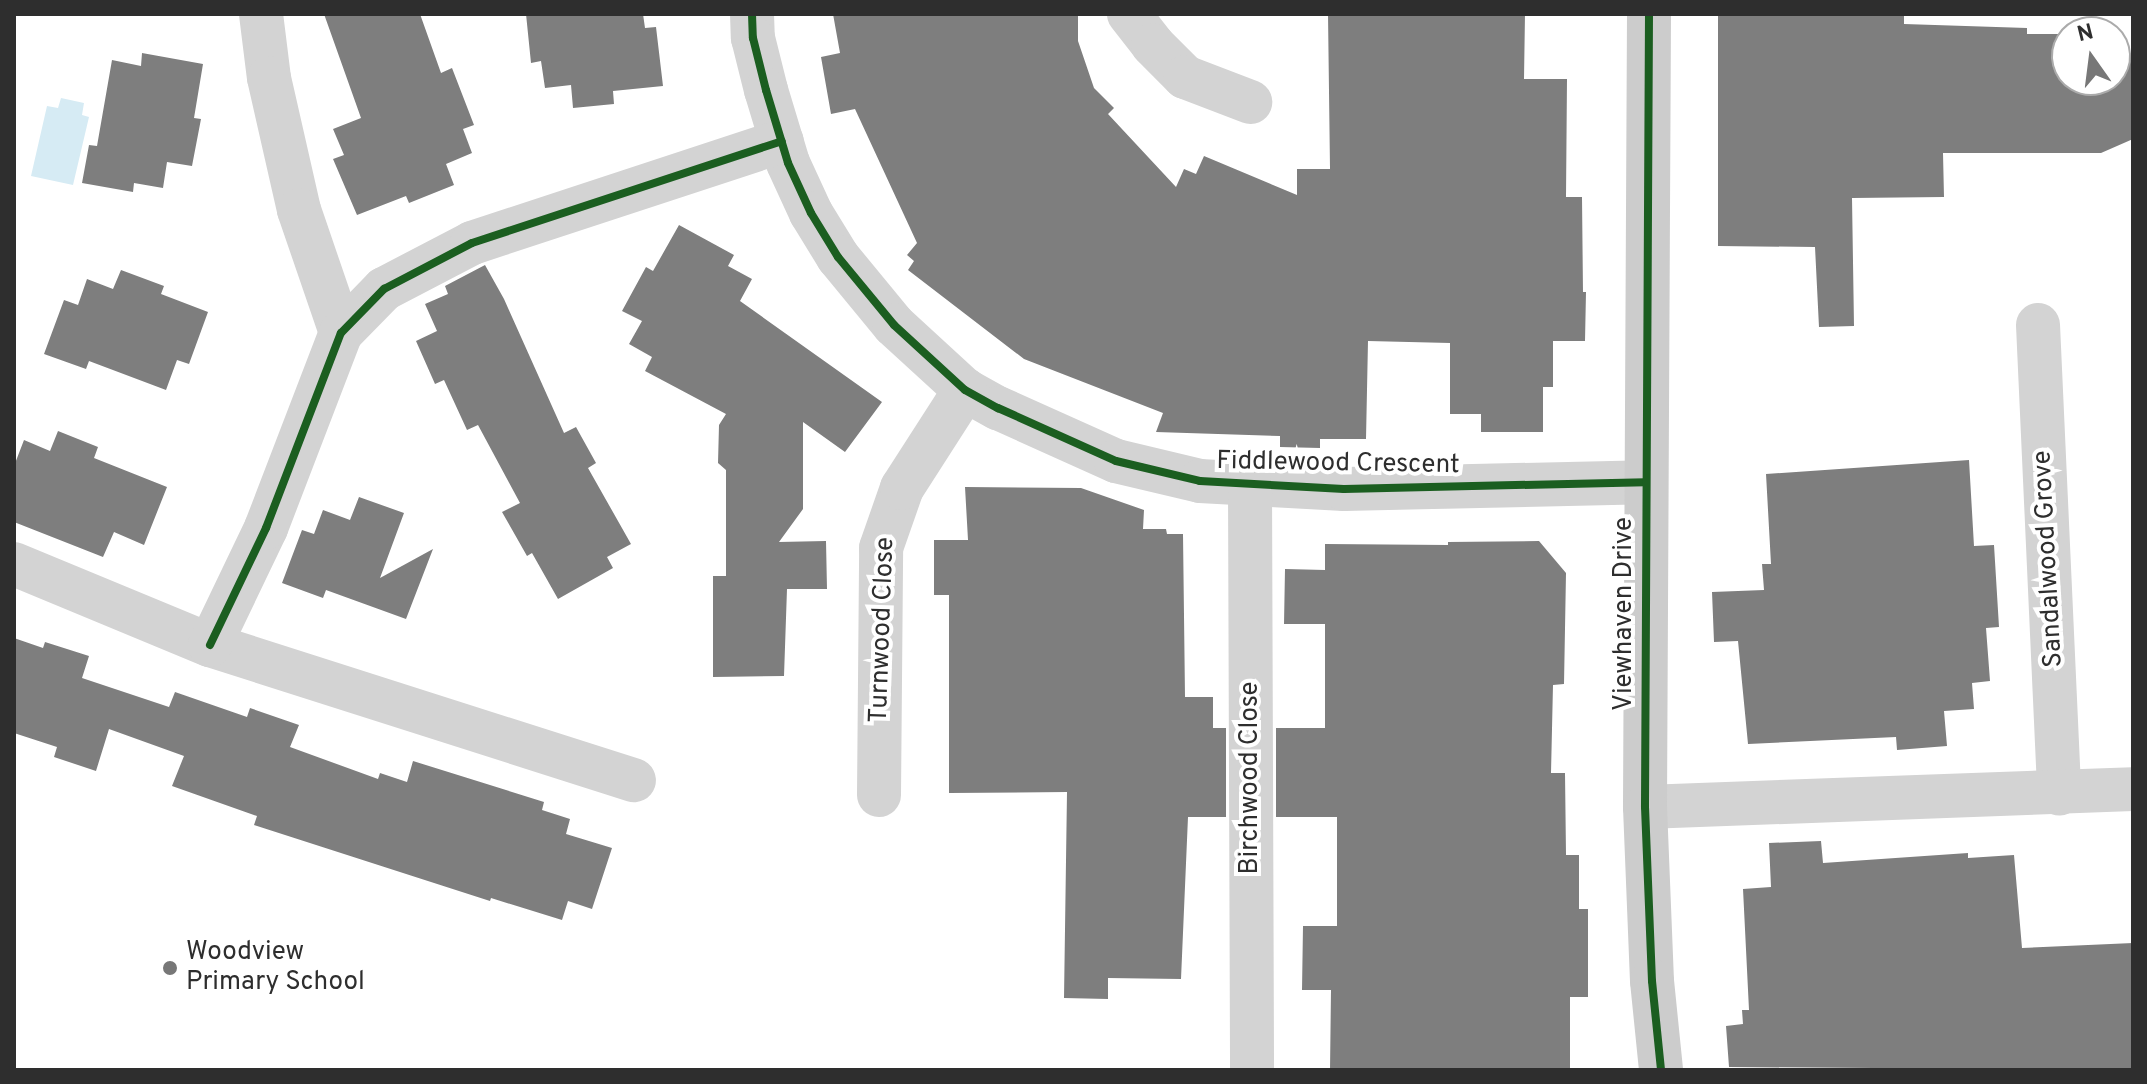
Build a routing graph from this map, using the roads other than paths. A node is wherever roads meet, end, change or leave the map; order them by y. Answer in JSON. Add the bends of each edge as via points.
{"nodes":[{"id":1,"x":261,"y":14,"type":"edge"},
{"id":2,"x":752,"y":14,"type":"edge"},
{"id":3,"x":1129,"y":14,"type":"edge"},
{"id":4,"x":1649,"y":14,"type":"edge"},
{"id":5,"x":1250,"y":102,"type":"dead end"},
{"id":6,"x":782,"y":141,"type":"junction"},
{"id":7,"x":2038,"y":325,"type":"dead end"},
{"id":8,"x":341,"y":333,"type":"junction"},
{"id":9,"x":965,"y":390,"type":"junction"},
{"id":10,"x":1645,"y":482,"type":"junction"},
{"id":11,"x":1250,"y":486,"type":"junction"},
{"id":12,"x":14,"y":564,"type":"edge"},
{"id":13,"x":210,"y":645,"type":"junction"},
{"id":14,"x":634,"y":780,"type":"dead end"},
{"id":15,"x":2133,"y":789,"type":"edge"},
{"id":16,"x":2059,"y":794,"type":"junction"},
{"id":17,"x":879,"y":795,"type":"dead end"},
{"id":18,"x":1645,"y":807,"type":"junction"},
{"id":19,"x":1252,"y":1070,"type":"edge"},
{"id":20,"x":1661,"y":1070,"type":"edge"}],
"edges":[{"from":1,"to":8,"type":"street","via":[[269,78],[299,210]]},
{"from":2,"to":6,"type":"street","name":"Fiddlewood Crescent","via":[[756,51]]},
{"from":3,"to":5,"type":"street","via":[[1185,77]]},
{"from":4,"to":10,"type":"street","name":"Viewhaven Drive"},
{"from":6,"to":8,"type":"street","via":[[472,243],[384,289]]},
{"from":6,"to":9,"type":"street","name":"Fiddlewood Crescent","via":[[811,213],[838,257],[894,325]]},
{"from":7,"to":16,"type":"street","name":"Sandalwood Grove"},
{"from":8,"to":13,"type":"street","via":[[266,528]]},
{"from":9,"to":11,"type":"street","name":"Fiddlewood Crescent","via":[[1116,461],[1200,481]]},
{"from":9,"to":17,"type":"street","name":"Turnwood Close","via":[[902,488],[881,548]]},
{"from":10,"to":11,"type":"street","name":"Fiddlewood Crescent"},
{"from":10,"to":18,"type":"street","name":"Viewhaven Drive"},
{"from":11,"to":19,"type":"street","name":"Birchwood Close"},
{"from":12,"to":13,"type":"street"},
{"from":13,"to":14,"type":"street"},
{"from":15,"to":16,"type":"street"},
{"from":16,"to":18,"type":"street"},
{"from":18,"to":20,"type":"street","name":"Viewhaven Drive"}]}
